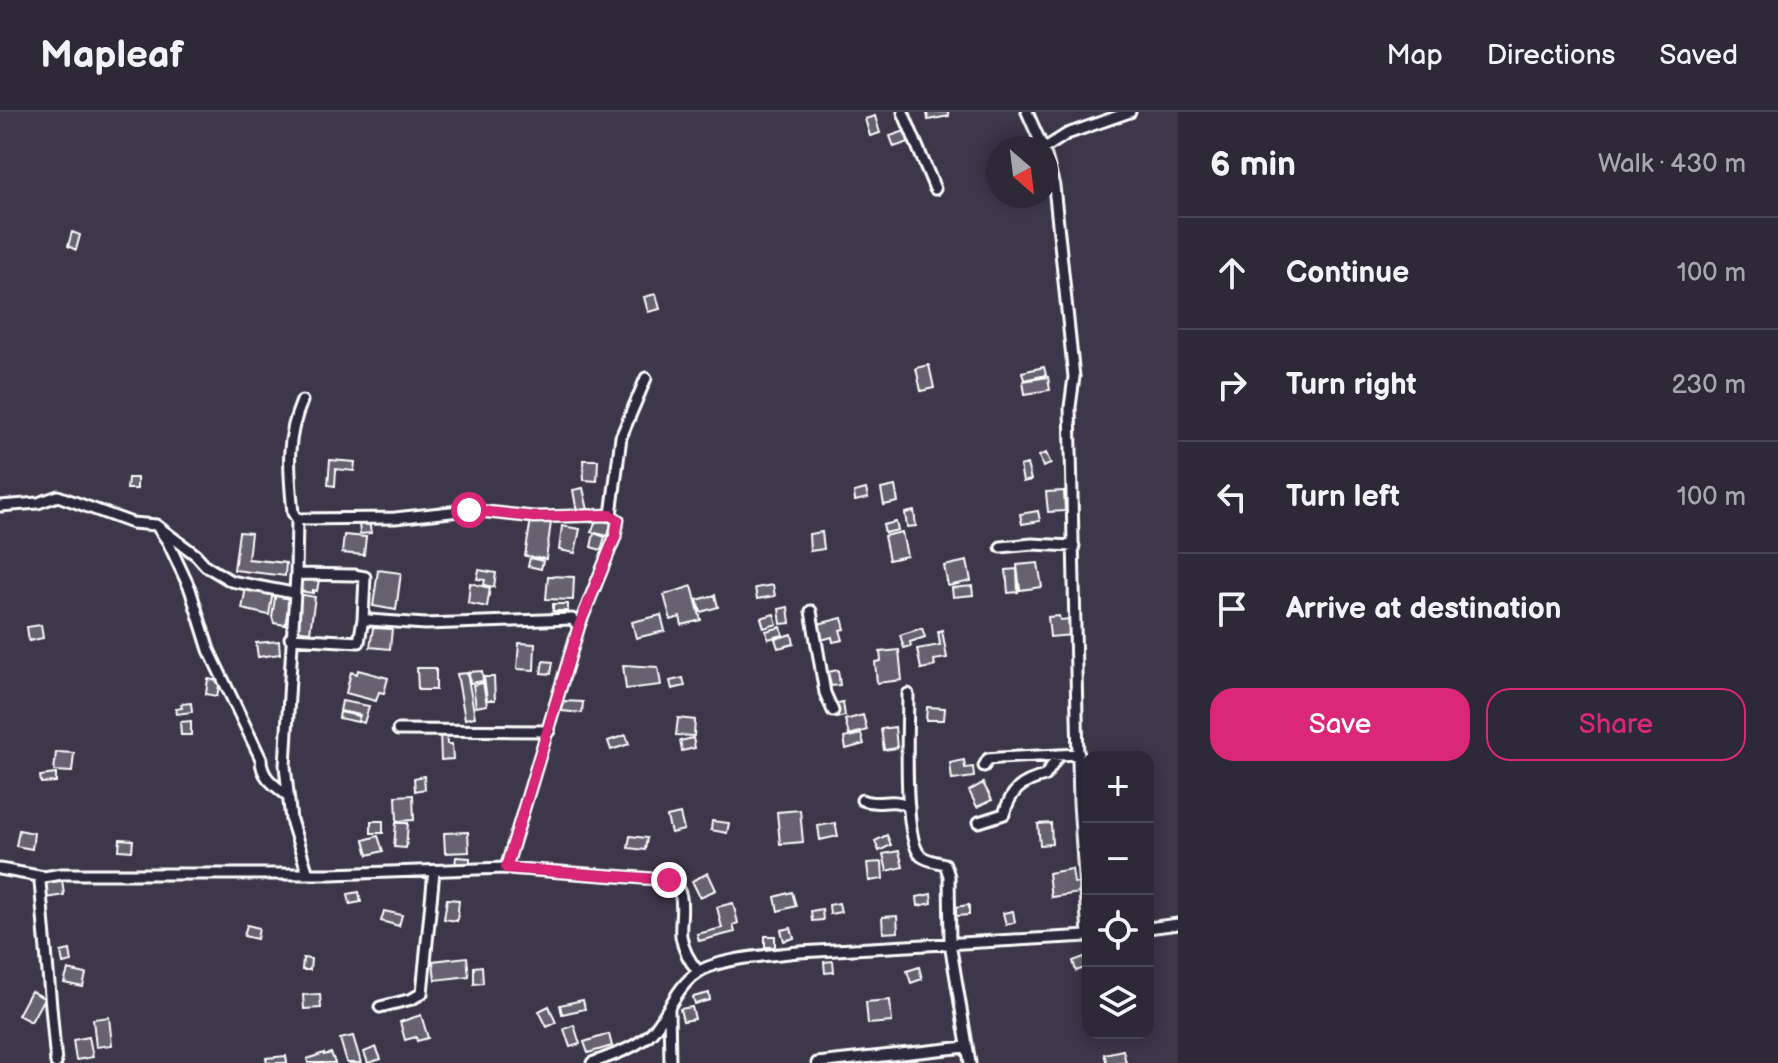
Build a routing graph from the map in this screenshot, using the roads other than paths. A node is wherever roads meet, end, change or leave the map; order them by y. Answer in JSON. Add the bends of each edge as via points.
{"nodes":[{"id":1,"x":903,"y":112,"type":"edge"},
{"id":2,"x":1027,"y":112,"type":"edge"},
{"id":3,"x":1130,"y":112,"type":"edge"},
{"id":4,"x":1038,"y":136,"type":"edge"},
{"id":5,"x":1058,"y":139,"type":"edge"},
{"id":6,"x":935,"y":189,"type":"dead end"},
{"id":7,"x":1056,"y":208,"type":"edge"},
{"id":8,"x":646,"y":378,"type":"dead end"},
{"id":9,"x":302,"y":401,"type":"dead end"},
{"id":10,"x":0,"y":506,"type":"edge"},
{"id":11,"x":611,"y":515,"type":"junction"},
{"id":12,"x":297,"y":519,"type":"junction"},
{"id":13,"x":156,"y":525,"type":"junction"},
{"id":14,"x":1074,"y":546,"type":"junction"},
{"id":15,"x":1001,"y":547,"type":"dead end"},
{"id":16,"x":296,"y":574,"type":"junction"},
{"id":17,"x":293,"y":593,"type":"junction"},
{"id":18,"x":811,"y":611,"type":"dead end"},
{"id":19,"x":363,"y":619,"type":"junction"},
{"id":20,"x":579,"y":626,"type":"junction"},
{"id":21,"x":290,"y":638,"type":"junction"},
{"id":22,"x":908,"y":694,"type":"dead end"},
{"id":23,"x":833,"y":711,"type":"dead end"},
{"id":24,"x":398,"y":730,"type":"dead end"},
{"id":25,"x":549,"y":731,"type":"junction"},
{"id":26,"x":1079,"y":754,"type":"junction"},
{"id":27,"x":1059,"y":755,"type":"junction"},
{"id":28,"x":984,"y":766,"type":"dead end"},
{"id":29,"x":288,"y":796,"type":"junction"},
{"id":30,"x":862,"y":800,"type":"dead end"},
{"id":31,"x":909,"y":807,"type":"junction"},
{"id":32,"x":979,"y":822,"type":"dead end"},
{"id":33,"x":506,"y":868,"type":"junction"},
{"id":34,"x":0,"y":869,"type":"edge"},
{"id":35,"x":434,"y":871,"type":"junction"},
{"id":36,"x":308,"y":874,"type":"junction"},
{"id":37,"x":44,"y":877,"type":"junction"},
{"id":38,"x":1085,"y":895,"type":"edge"},
{"id":39,"x":1178,"y":924,"type":"edge"},
{"id":40,"x":1154,"y":927,"type":"edge"},
{"id":41,"x":1082,"y":935,"type":"edge"},
{"id":42,"x":950,"y":943,"type":"junction"},
{"id":43,"x":698,"y":971,"type":"junction"},
{"id":44,"x":380,"y":1007,"type":"dead end"},
{"id":45,"x":669,"y":1009,"type":"junction"},
{"id":46,"x":966,"y":1047,"type":"junction"},
{"id":47,"x":56,"y":1063,"type":"edge"},
{"id":48,"x":592,"y":1063,"type":"edge"},
{"id":49,"x":670,"y":1063,"type":"edge"},
{"id":50,"x":817,"y":1063,"type":"edge"},
{"id":51,"x":970,"y":1063,"type":"edge"}],
"edges":[{"from":1,"to":6,"type":"street"},
{"from":2,"to":4,"type":"street"},
{"from":3,"to":5,"type":"street"},
{"from":7,"to":14,"type":"street","via":[[1074,377]]},
{"from":8,"to":11,"type":"street","via":[[621,437]]},
{"from":9,"to":12,"type":"street","via":[[288,457]]},
{"from":10,"to":13,"type":"street","via":[[58,496],[132,523]]},
{"from":11,"to":12,"type":"street","via":[[534,517],[469,510],[395,518]]},
{"from":11,"to":20,"type":"street","via":[[618,520],[615,537]]},
{"from":12,"to":16,"type":"street"},
{"from":13,"to":17,"type":"street","via":[[231,581]]},
{"from":13,"to":29,"type":"street","via":[[190,589],[209,650],[261,759],[261,770]]},
{"from":14,"to":15,"type":"street"},
{"from":14,"to":26,"type":"street"},
{"from":16,"to":17,"type":"street"},
{"from":16,"to":19,"type":"street","via":[[365,577]]},
{"from":17,"to":21,"type":"street"},
{"from":18,"to":23,"type":"street"},
{"from":19,"to":20,"type":"street","via":[[425,624],[572,619]]},
{"from":19,"to":21,"type":"street","via":[[359,642]]},
{"from":20,"to":25,"type":"street"},
{"from":21,"to":29,"type":"street"},
{"from":22,"to":31,"type":"street"},
{"from":24,"to":25,"type":"street"},
{"from":25,"to":33,"type":"street"},
{"from":26,"to":27,"type":"street"},
{"from":26,"to":38,"type":"street"},
{"from":27,"to":28,"type":"street","via":[[988,759]]},
{"from":27,"to":32,"type":"street","via":[[1045,776],[1031,779],[1009,796],[1004,814]]},
{"from":29,"to":36,"type":"street"},
{"from":30,"to":31,"type":"street"},
{"from":31,"to":42,"type":"street","via":[[920,855],[945,864],[949,876]]},
{"from":33,"to":35,"type":"street"},
{"from":33,"to":43,"type":"street","via":[[669,880],[680,892],[681,936]]},
{"from":34,"to":37,"type":"street"},
{"from":35,"to":36,"type":"street"},
{"from":35,"to":44,"type":"street","via":[[422,993]]},
{"from":36,"to":37,"type":"street"},
{"from":37,"to":47,"type":"street","via":[[41,903]]},
{"from":39,"to":40,"type":"street"},
{"from":41,"to":42,"type":"street"},
{"from":42,"to":43,"type":"street","via":[[754,957]]},
{"from":42,"to":46,"type":"street"},
{"from":43,"to":45,"type":"street"},
{"from":45,"to":48,"type":"street","via":[[643,1040]]},
{"from":45,"to":49,"type":"street"},
{"from":46,"to":50,"type":"street"},
{"from":46,"to":51,"type":"street"}]}
